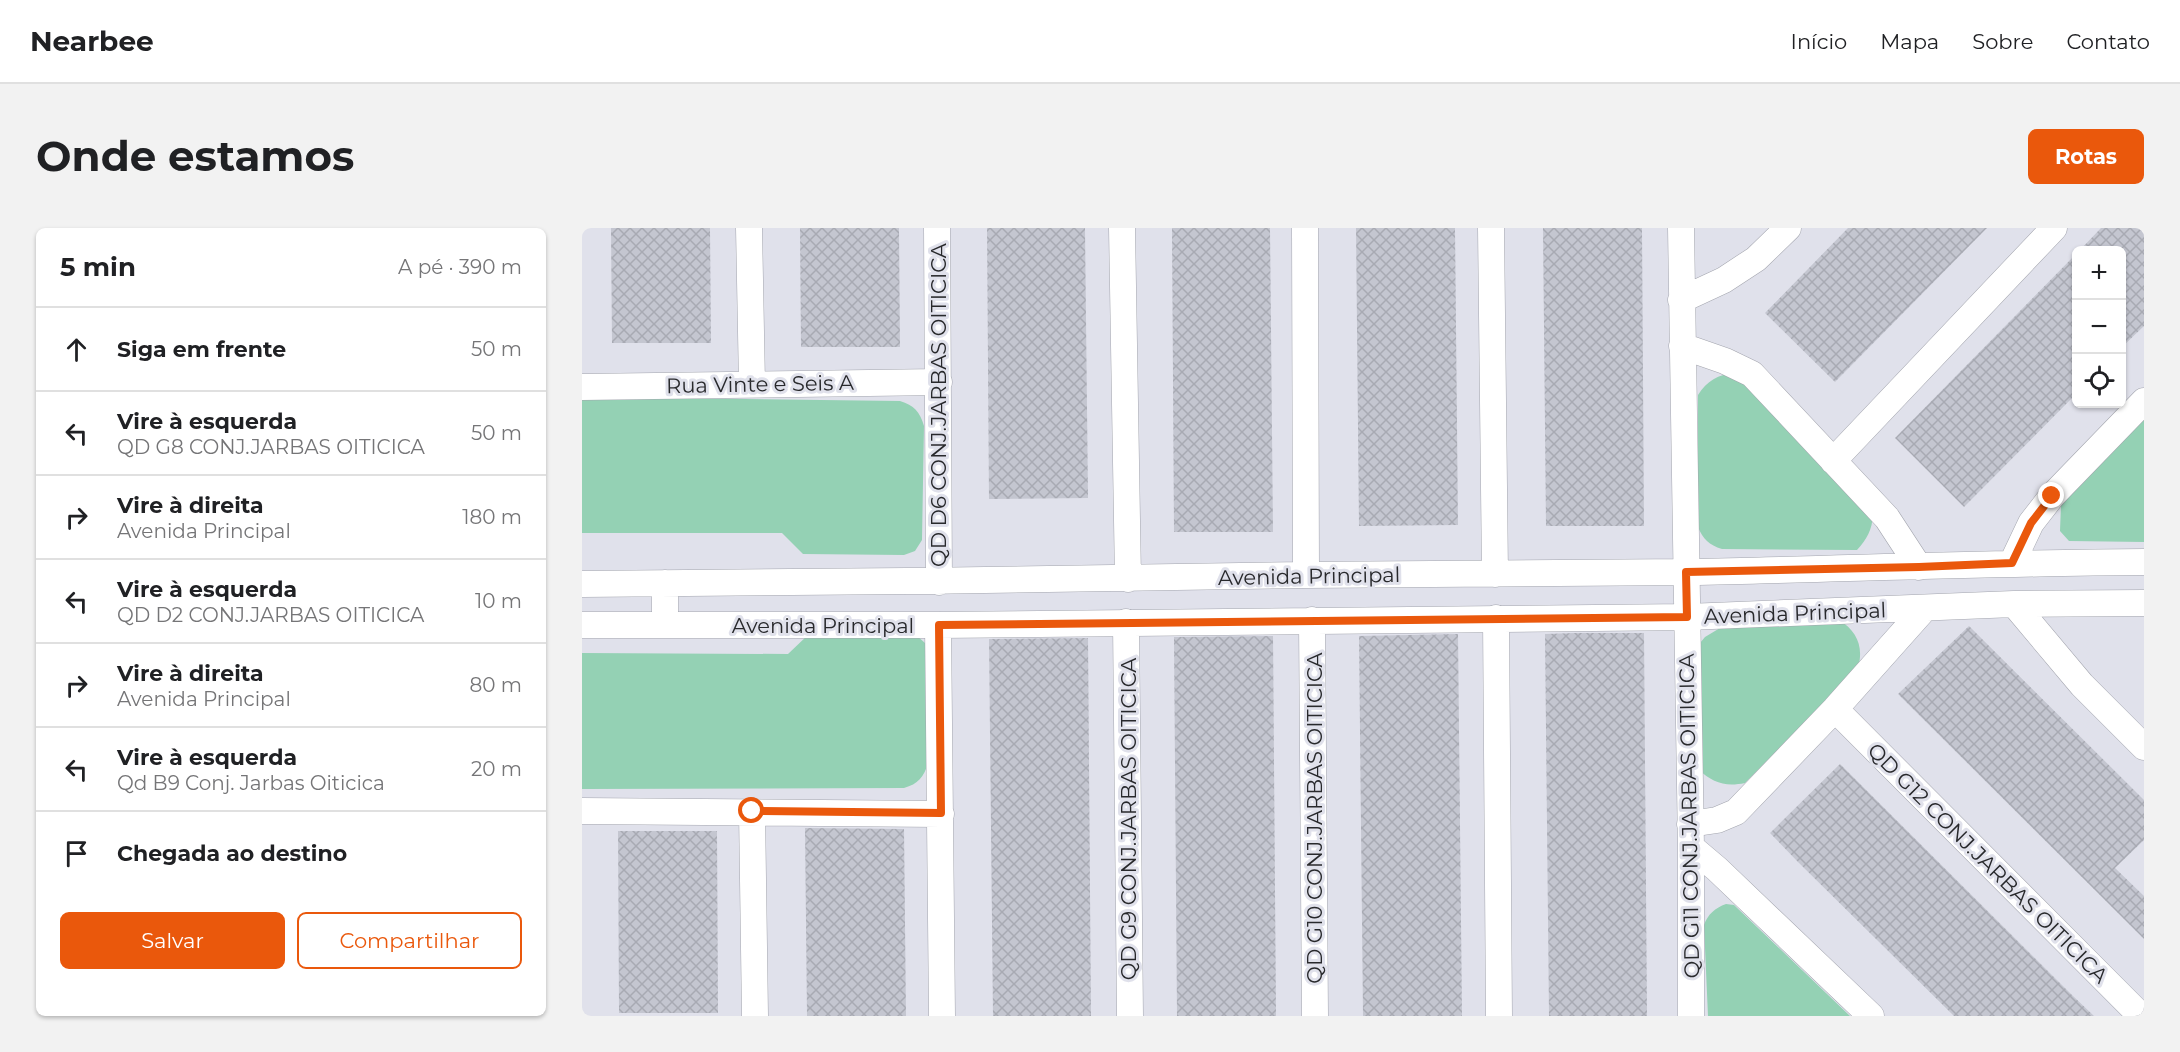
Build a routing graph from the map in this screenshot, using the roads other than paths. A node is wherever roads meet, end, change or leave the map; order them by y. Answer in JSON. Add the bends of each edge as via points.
{"nodes":[{"id":1,"x":749,"y":228,"type":"edge"},
{"id":2,"x":937,"y":228,"type":"edge"},
{"id":3,"x":1122,"y":228,"type":"edge"},
{"id":4,"x":1305,"y":228,"type":"edge"},
{"id":5,"x":1491,"y":228,"type":"edge"},
{"id":6,"x":1681,"y":228,"type":"edge"},
{"id":7,"x":1788,"y":228,"type":"edge"},
{"id":8,"x":2054,"y":228,"type":"edge"},
{"id":9,"x":1681,"y":300,"type":"junction"},
{"id":10,"x":1682,"y":346,"type":"junction"},
{"id":11,"x":939,"y":382,"type":"junction"},
{"id":12,"x":752,"y":384,"type":"junction"},
{"id":13,"x":582,"y":387,"type":"edge"},
{"id":14,"x":2144,"y":401,"type":"edge"},
{"id":15,"x":1833,"y":460,"type":"junction"},
{"id":16,"x":2144,"y":562,"type":"edge"},
{"id":17,"x":2012,"y":563,"type":"junction"},
{"id":18,"x":1919,"y":567,"type":"junction"},
{"id":19,"x":1686,"y":572,"type":"junction"},
{"id":20,"x":1495,"y":574,"type":"junction"},
{"id":21,"x":1306,"y":575,"type":"junction"},
{"id":22,"x":1128,"y":579,"type":"junction"},
{"id":23,"x":939,"y":582,"type":"junction"},
{"id":24,"x":665,"y":583,"type":"junction"},
{"id":25,"x":582,"y":584,"type":"edge"},
{"id":26,"x":2144,"y":603,"type":"edge"},
{"id":27,"x":2014,"y":604,"type":"junction"},
{"id":28,"x":1925,"y":608,"type":"junction"},
{"id":29,"x":1687,"y":617,"type":"junction"},
{"id":30,"x":1496,"y":618,"type":"junction"},
{"id":31,"x":1312,"y":620,"type":"junction"},
{"id":32,"x":1126,"y":622,"type":"junction"},
{"id":33,"x":665,"y":625,"type":"junction"},
{"id":34,"x":939,"y":625,"type":"junction"},
{"id":35,"x":582,"y":626,"type":"edge"},
{"id":36,"x":1834,"y":709,"type":"junction"},
{"id":37,"x":2144,"y":747,"type":"edge"},
{"id":38,"x":582,"y":811,"type":"edge"},
{"id":39,"x":752,"y":811,"type":"junction"},
{"id":40,"x":941,"y":813,"type":"junction"},
{"id":41,"x":1690,"y":835,"type":"junction"},
{"id":42,"x":755,"y":1016,"type":"edge"},
{"id":43,"x":942,"y":1016,"type":"edge"},
{"id":44,"x":1130,"y":1016,"type":"edge"},
{"id":45,"x":1315,"y":1016,"type":"edge"},
{"id":46,"x":1498,"y":1016,"type":"edge"},
{"id":47,"x":1691,"y":1016,"type":"edge"},
{"id":48,"x":1871,"y":1016,"type":"edge"},
{"id":49,"x":2141,"y":1016,"type":"edge"}],
"edges":[{"from":1,"to":12,"type":"street"},
{"from":2,"to":11,"type":"street","name":"QD D6 CONJ.JARBAS OITICICA"},
{"from":3,"to":22,"type":"street"},
{"from":4,"to":21,"type":"street"},
{"from":5,"to":20,"type":"street"},
{"from":6,"to":9,"type":"street","name":"QD G11 CONJ.JARBAS OITICICA"},
{"from":7,"to":9,"type":"street","via":[[1756,259],[1724,280]]},
{"from":8,"to":15,"type":"street"},
{"from":9,"to":10,"type":"street","name":"QD G11 CONJ.JARBAS OITICICA"},
{"from":10,"to":15,"type":"street","via":[[1752,374]]},
{"from":10,"to":19,"type":"street","name":"QD G11 CONJ.JARBAS OITICICA"},
{"from":11,"to":12,"type":"street","name":"Rua Vinte e Seis A"},
{"from":11,"to":23,"type":"street","name":"QD D6 CONJ.JARBAS OITICICA"},
{"from":12,"to":13,"type":"street","name":"Rua Vinte e Seis A"},
{"from":14,"to":17,"type":"street","via":[[2052,496],[2031,523]]},
{"from":15,"to":18,"type":"street","via":[[1887,518]]},
{"from":16,"to":17,"type":"street","name":"Avenida Principal"},
{"from":17,"to":18,"type":"street","name":"Avenida Principal"},
{"from":18,"to":19,"type":"street","name":"Avenida Principal"},
{"from":19,"to":20,"type":"street","name":"Avenida Principal"},
{"from":19,"to":29,"type":"street","name":"QD G11 CONJ.JARBAS OITICICA"},
{"from":20,"to":21,"type":"street","name":"Avenida Principal"},
{"from":21,"to":22,"type":"street","name":"Avenida Principal"},
{"from":22,"to":23,"type":"street","name":"Avenida Principal"},
{"from":23,"to":24,"type":"street","name":"Avenida Principal"},
{"from":24,"to":25,"type":"street","name":"Avenida Principal"},
{"from":24,"to":33,"type":"street"},
{"from":26,"to":27,"type":"street","name":"Avenida Principal"},
{"from":27,"to":28,"type":"street","name":"Avenida Principal"},
{"from":27,"to":37,"type":"street","via":[[2082,685]]},
{"from":28,"to":29,"type":"street","name":"Avenida Principal"},
{"from":28,"to":36,"type":"street"},
{"from":29,"to":30,"type":"street","name":"Avenida Principal"},
{"from":29,"to":41,"type":"street","name":"QD G11 CONJ.JARBAS OITICICA"},
{"from":30,"to":31,"type":"street","name":"Avenida Principal"},
{"from":30,"to":46,"type":"street"},
{"from":31,"to":32,"type":"street","name":"Avenida Principal"},
{"from":31,"to":45,"type":"street","name":"QD G10 CONJ.JARBAS OITICICA"},
{"from":32,"to":34,"type":"street","name":"Avenida Principal"},
{"from":32,"to":44,"type":"street","name":"QD G9 CONJ.JARBAS OITICICA"},
{"from":33,"to":34,"type":"street","name":"Avenida Principal"},
{"from":33,"to":35,"type":"street","name":"Avenida Principal"},
{"from":34,"to":40,"type":"street"},
{"from":36,"to":41,"type":"street","via":[[1736,812]]},
{"from":36,"to":49,"type":"street","name":"QD G12 CONJ.JARBAS OITICICA"},
{"from":38,"to":39,"type":"street"},
{"from":39,"to":40,"type":"street"},
{"from":39,"to":42,"type":"street"},
{"from":40,"to":43,"type":"street"},
{"from":41,"to":47,"type":"street","name":"QD G11 CONJ.JARBAS OITICICA"},
{"from":41,"to":48,"type":"street","via":[[1718,869]]}]}
